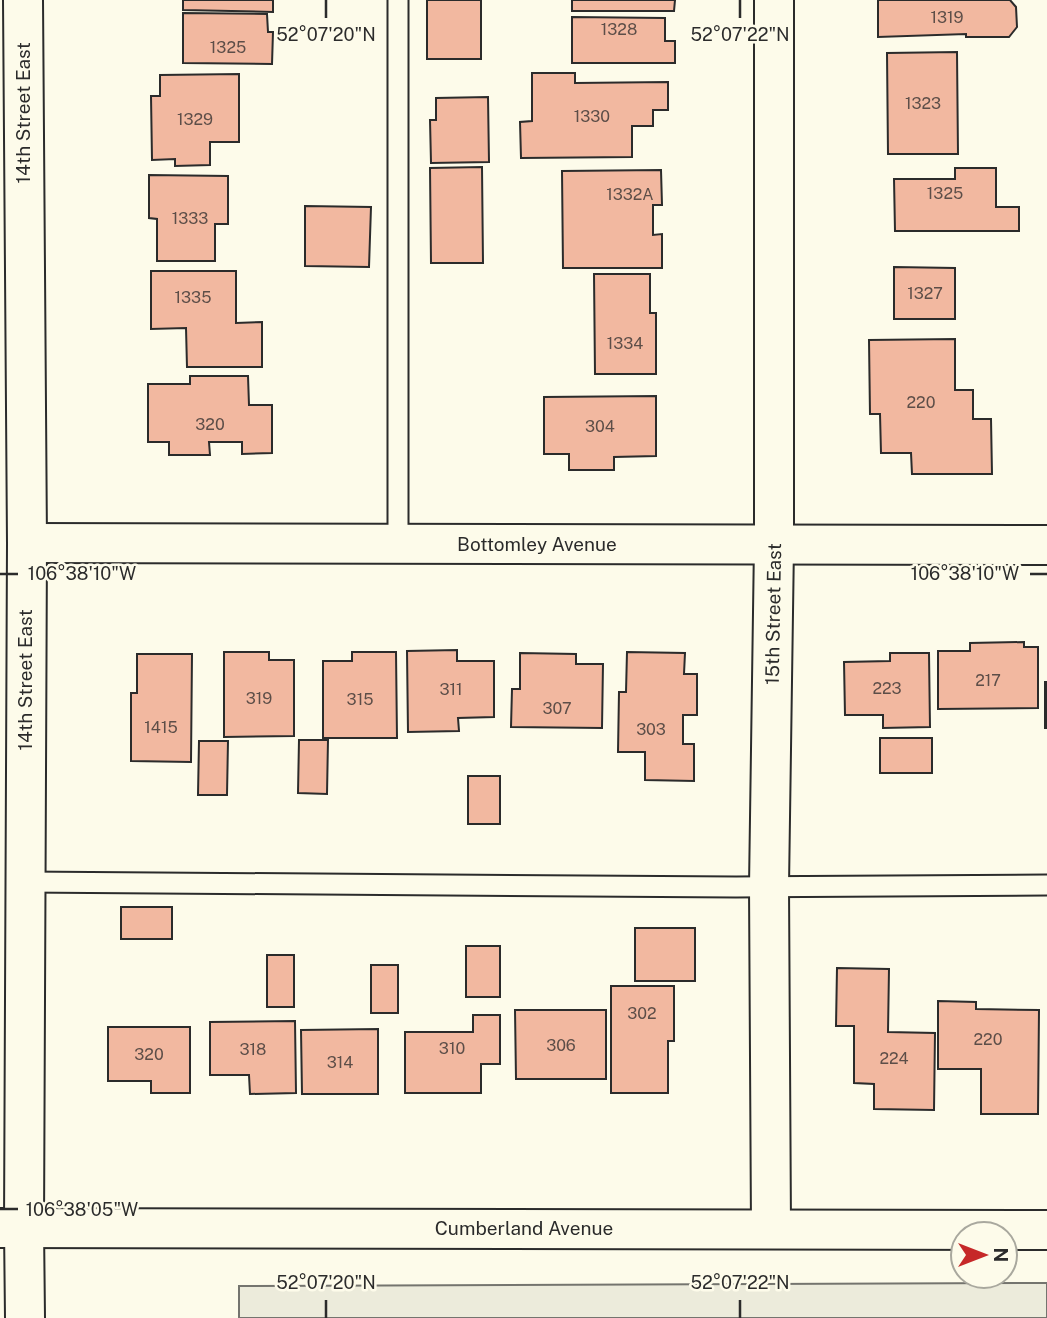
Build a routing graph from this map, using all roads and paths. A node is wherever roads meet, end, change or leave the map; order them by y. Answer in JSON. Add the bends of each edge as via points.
{"nodes":[{"id":1,"x":23,"y":0,"type":"edge"},
{"id":2,"x":398,"y":0,"type":"edge"},
{"id":3,"x":774,"y":0,"type":"edge"},
{"id":4,"x":11,"y":260,"type":"edge"},
{"id":5,"x":27,"y":543,"type":"junction"},
{"id":6,"x":398,"y":544,"type":"junction"},
{"id":7,"x":774,"y":544,"type":"junction"},
{"id":8,"x":1047,"y":545,"type":"edge"},
{"id":9,"x":24,"y":882,"type":"junction"},
{"id":10,"x":1047,"y":885,"type":"edge"},
{"id":11,"x":769,"y":886,"type":"junction"},
{"id":12,"x":12,"y":1228,"type":"edge"},
{"id":13,"x":771,"y":1228,"type":"junction"},
{"id":14,"x":1047,"y":1230,"type":"edge"},
{"id":15,"x":25,"y":1318,"type":"edge"}],
"edges":[{"from":1,"to":4,"type":"street","name":"14th Street East"},
{"from":2,"to":6,"type":"lane"},
{"from":3,"to":7,"type":"street","name":"15th Street East"},
{"from":4,"to":5,"type":"street","name":"14th Street East"},
{"from":5,"to":6,"type":"street","name":"Bottomley Avenue"},
{"from":5,"to":9,"type":"street","name":"14th Street East"},
{"from":6,"to":7,"type":"street","name":"Bottomley Avenue"},
{"from":7,"to":8,"type":"street","name":"Bottomley Avenue"},
{"from":7,"to":11,"type":"street","name":"15th Street East"},
{"from":9,"to":11,"type":"lane"},
{"from":9,"to":12,"type":"street","name":"14th Street East"},
{"from":10,"to":11,"type":"lane"},
{"from":11,"to":13,"type":"street","name":"15th Street East"},
{"from":12,"to":13,"type":"street","name":"Cumberland Avenue"},
{"from":12,"to":15,"type":"street","name":"14th Street East"},
{"from":13,"to":14,"type":"street","name":"Cumberland Avenue"}]}
